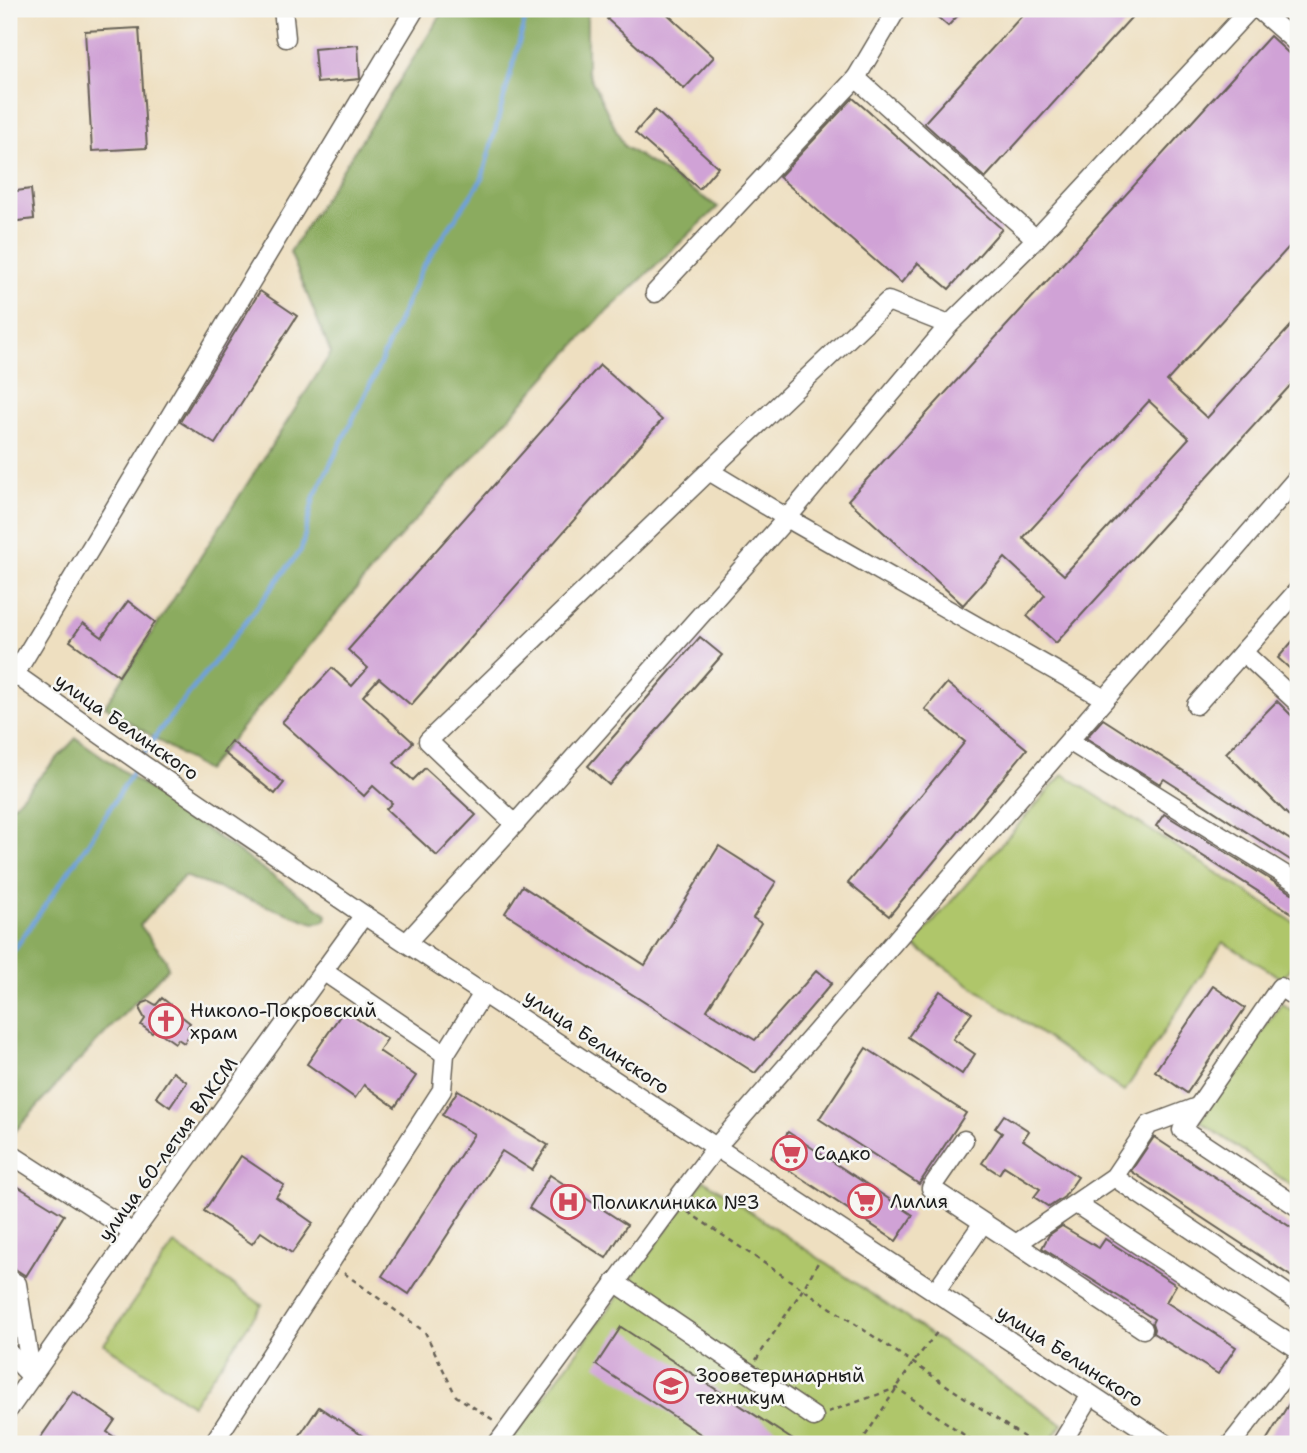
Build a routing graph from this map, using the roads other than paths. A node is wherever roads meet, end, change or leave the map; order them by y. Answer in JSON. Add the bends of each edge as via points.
{"nodes":[{"id":1,"x":284,"y":9,"type":"edge"},
{"id":2,"x":415,"y":9,"type":"edge"},
{"id":3,"x":897,"y":9,"type":"edge"},
{"id":4,"x":1250,"y":9,"type":"edge"},
{"id":5,"x":1258,"y":9,"type":"edge"},
{"id":6,"x":286,"y":38,"type":"dead end"},
{"id":7,"x":1298,"y":44,"type":"edge"},
{"id":8,"x":856,"y":78,"type":"junction"},
{"id":9,"x":1036,"y":239,"type":"junction"},
{"id":10,"x":656,"y":293,"type":"dead end"},
{"id":11,"x":949,"y":326,"type":"junction"},
{"id":12,"x":709,"y":471,"type":"junction"},
{"id":13,"x":1298,"y":477,"type":"edge"},
{"id":14,"x":787,"y":518,"type":"junction"},
{"id":15,"x":1298,"y":590,"type":"edge"},
{"id":16,"x":1243,"y":652,"type":"junction"},
{"id":17,"x":12,"y":672,"type":"edge"},
{"id":18,"x":1105,"y":699,"type":"junction"},
{"id":19,"x":1298,"y":703,"type":"edge"},
{"id":20,"x":1196,"y":705,"type":"dead end"},
{"id":21,"x":1069,"y":741,"type":"junction"},
{"id":22,"x":515,"y":824,"type":"junction"},
{"id":23,"x":1298,"y":883,"type":"edge"},
{"id":24,"x":364,"y":915,"type":"junction"},
{"id":25,"x":407,"y":942,"type":"junction"},
{"id":26,"x":323,"y":971,"type":"junction"},
{"id":27,"x":484,"y":992,"type":"junction"},
{"id":28,"x":1298,"y":999,"type":"edge"},
{"id":29,"x":446,"y":1054,"type":"junction"},
{"id":30,"x":1197,"y":1107,"type":"junction"},
{"id":31,"x":964,"y":1140,"type":"dead end"},
{"id":32,"x":716,"y":1146,"type":"junction"},
{"id":33,"x":9,"y":1153,"type":"edge"},
{"id":34,"x":1114,"y":1177,"type":"junction"},
{"id":35,"x":1076,"y":1204,"type":"junction"},
{"id":36,"x":1298,"y":1208,"type":"edge"},
{"id":37,"x":983,"y":1223,"type":"junction"},
{"id":38,"x":132,"y":1233,"type":"junction"},
{"id":39,"x":1016,"y":1244,"type":"junction"},
{"id":40,"x":9,"y":1279,"type":"edge"},
{"id":41,"x":615,"y":1282,"type":"junction"},
{"id":42,"x":935,"y":1292,"type":"junction"},
{"id":43,"x":1298,"y":1301,"type":"edge"},
{"id":44,"x":1143,"y":1329,"type":"dead end"},
{"id":45,"x":1298,"y":1349,"type":"edge"},
{"id":46,"x":9,"y":1353,"type":"edge"},
{"id":47,"x":1298,"y":1359,"type":"edge"},
{"id":48,"x":32,"y":1377,"type":"junction"},
{"id":49,"x":1091,"y":1395,"type":"junction"},
{"id":50,"x":9,"y":1409,"type":"edge"},
{"id":51,"x":814,"y":1417,"type":"road end"},
{"id":52,"x":212,"y":1444,"type":"edge"},
{"id":53,"x":496,"y":1444,"type":"edge"},
{"id":54,"x":1061,"y":1444,"type":"edge"},
{"id":55,"x":1166,"y":1444,"type":"edge"},
{"id":56,"x":1231,"y":1444,"type":"edge"}],
"edges":[{"from":1,"to":6,"type":"street"},
{"from":2,"to":17,"type":"street"},
{"from":3,"to":8,"type":"street"},
{"from":4,"to":9,"type":"street"},
{"from":5,"to":7,"type":"street"},
{"from":8,"to":9,"type":"street"},
{"from":8,"to":10,"type":"street"},
{"from":9,"to":11,"type":"street"},
{"from":11,"to":12,"type":"street","via":[[888,301]]},
{"from":11,"to":14,"type":"street"},
{"from":12,"to":14,"type":"street"},
{"from":12,"to":22,"type":"street","via":[[428,741]]},
{"from":13,"to":18,"type":"street"},
{"from":14,"to":18,"type":"street"},
{"from":14,"to":22,"type":"street"},
{"from":15,"to":16,"type":"street"},
{"from":16,"to":19,"type":"street"},
{"from":16,"to":20,"type":"street"},
{"from":17,"to":24,"type":"street","name":"улица Белинского"},
{"from":18,"to":21,"type":"street"},
{"from":21,"to":23,"type":"street"},
{"from":21,"to":32,"type":"street"},
{"from":22,"to":25,"type":"street"},
{"from":24,"to":25,"type":"street","name":"улица Белинского"},
{"from":24,"to":26,"type":"street","name":"улица 60-летия ВЛКСМ"},
{"from":25,"to":27,"type":"street","name":"улица Белинского"},
{"from":26,"to":29,"type":"street"},
{"from":26,"to":38,"type":"street","name":"улица 60-летия ВЛКСМ"},
{"from":27,"to":29,"type":"street"},
{"from":27,"to":32,"type":"street","name":"улица Белинского"},
{"from":28,"to":30,"type":"street","via":[[1280,987]]},
{"from":29,"to":52,"type":"street","via":[[442,1090]]},
{"from":30,"to":34,"type":"street","via":[[1149,1125]]},
{"from":30,"to":36,"type":"street","via":[[1182,1130]]},
{"from":31,"to":37,"type":"street","via":[[931,1188]]},
{"from":32,"to":41,"type":"street"},
{"from":32,"to":42,"type":"street","name":"улица Белинского"},
{"from":33,"to":38,"type":"street"},
{"from":34,"to":35,"type":"street"},
{"from":34,"to":43,"type":"street"},
{"from":35,"to":39,"type":"street"},
{"from":35,"to":45,"type":"street"},
{"from":37,"to":39,"type":"street"},
{"from":37,"to":42,"type":"street"},
{"from":38,"to":48,"type":"street","name":"улица 60-летия ВЛКСМ"},
{"from":39,"to":44,"type":"street"},
{"from":40,"to":48,"type":"street","via":[[17,1284]]},
{"from":41,"to":51,"type":"street"},
{"from":41,"to":53,"type":"street"},
{"from":42,"to":49,"type":"street","name":"улица Белинского"},
{"from":46,"to":48,"type":"street"},
{"from":47,"to":56,"type":"street"},
{"from":48,"to":50,"type":"street","name":"улица 60-летия ВЛКСМ"},
{"from":49,"to":54,"type":"street"},
{"from":49,"to":55,"type":"street","name":"улица Белинского"}]}
